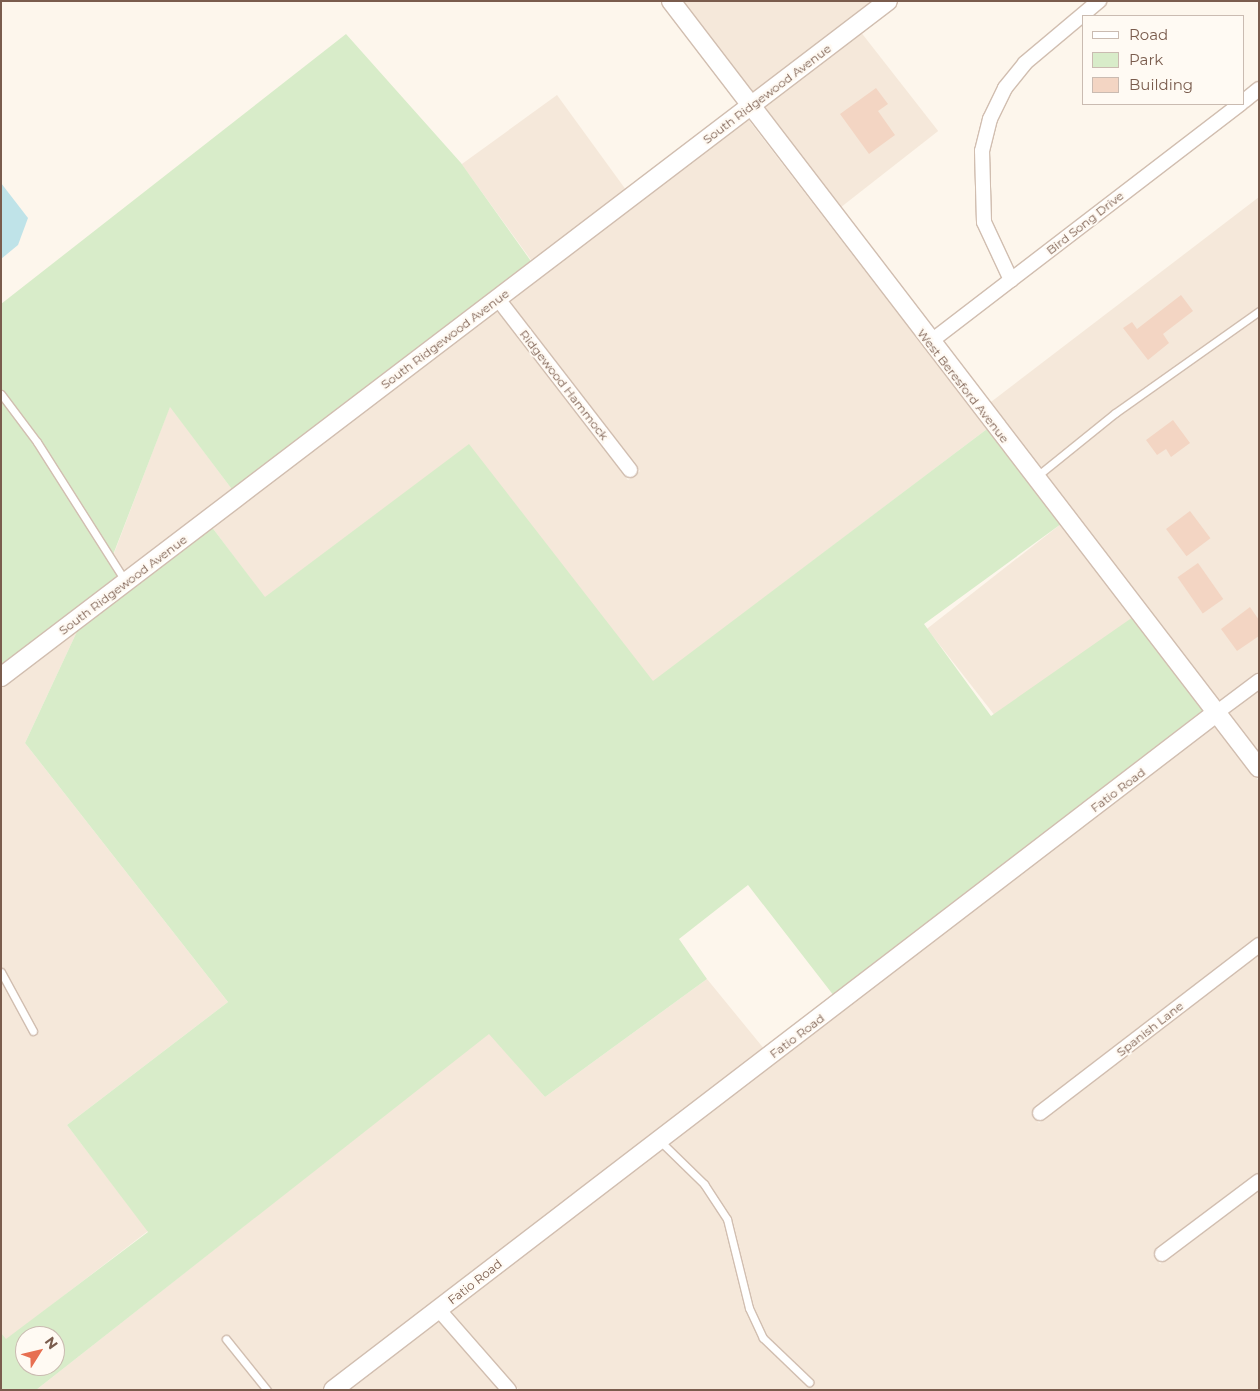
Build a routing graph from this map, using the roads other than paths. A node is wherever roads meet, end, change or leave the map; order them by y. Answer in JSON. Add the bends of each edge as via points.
{"nodes":[{"id":1,"x":670,"y":1,"type":"edge"},
{"id":2,"x":888,"y":1,"type":"edge"},
{"id":3,"x":1100,"y":1,"type":"edge"},
{"id":4,"x":1083,"y":15,"type":"edge"},
{"id":5,"x":1082,"y":16,"type":"edge"},
{"id":6,"x":1259,"y":89,"type":"edge"},
{"id":7,"x":1245,"y":100,"type":"edge"},
{"id":8,"x":1239,"y":105,"type":"edge"},
{"id":9,"x":749,"y":108,"type":"junction"},
{"id":10,"x":1011,"y":280,"type":"junction"},
{"id":11,"x":498,"y":299,"type":"junction"},
{"id":12,"x":1259,"y":311,"type":"edge"},
{"id":13,"x":930,"y":342,"type":"junction"},
{"id":14,"x":1,"y":394,"type":"edge"},
{"id":15,"x":630,"y":470,"type":"dead end"},
{"id":16,"x":1034,"y":478,"type":"junction"},
{"id":17,"x":126,"y":582,"type":"junction"},
{"id":18,"x":1,"y":677,"type":"edge"},
{"id":19,"x":1259,"y":681,"type":"edge"},
{"id":20,"x":1216,"y":713,"type":"junction"},
{"id":21,"x":1259,"y":768,"type":"edge"},
{"id":22,"x":1259,"y":945,"type":"edge"},
{"id":23,"x":1,"y":972,"type":"edge"},
{"id":24,"x":33,"y":1031,"type":"dead end"},
{"id":25,"x":1040,"y":1114,"type":"dead end"},
{"id":26,"x":660,"y":1141,"type":"junction"},
{"id":27,"x":1259,"y":1181,"type":"edge"},
{"id":28,"x":1162,"y":1254,"type":"dead end"},
{"id":29,"x":440,"y":1310,"type":"junction"},
{"id":30,"x":226,"y":1339,"type":"dead end"},
{"id":31,"x":809,"y":1382,"type":"dead end"},
{"id":32,"x":267,"y":1390,"type":"edge"},
{"id":33,"x":333,"y":1390,"type":"edge"},
{"id":34,"x":509,"y":1390,"type":"edge"}],
"edges":[{"from":1,"to":9,"type":"street","name":"West Beresford Avenue"},
{"from":2,"to":9,"type":"street","name":"South Ridgewood Avenue"},
{"from":3,"to":4,"type":"street"},
{"from":5,"to":10,"type":"street","via":[[1025,63],[1006,88],[990,119],[982,159],[984,222]]},
{"from":6,"to":7,"type":"street"},
{"from":8,"to":10,"type":"street","name":"Bird Song Drive"},
{"from":9,"to":11,"type":"street","name":"South Ridgewood Avenue"},
{"from":9,"to":13,"type":"street","name":"West Beresford Avenue"},
{"from":10,"to":13,"type":"street","name":"Bird Song Drive"},
{"from":11,"to":15,"type":"street","name":"Ridgewood Hammock"},
{"from":11,"to":17,"type":"street","name":"South Ridgewood Avenue"},
{"from":12,"to":16,"type":"lane","via":[[1115,413]]},
{"from":13,"to":16,"type":"street","name":"West Beresford Avenue"},
{"from":14,"to":17,"type":"lane","via":[[37,442]]},
{"from":16,"to":20,"type":"street","name":"West Beresford Avenue"},
{"from":17,"to":18,"type":"street","name":"South Ridgewood Avenue"},
{"from":19,"to":20,"type":"street","name":"Fatio Road"},
{"from":20,"to":21,"type":"street","name":"West Beresford Avenue"},
{"from":20,"to":26,"type":"street","name":"Fatio Road"},
{"from":22,"to":25,"type":"street","name":"Spanish Lane"},
{"from":23,"to":24,"type":"lane"},
{"from":26,"to":29,"type":"street","name":"Fatio Road"},
{"from":26,"to":31,"type":"lane","via":[[704,1184],[727,1219],[749,1308],[763,1338]]},
{"from":27,"to":28,"type":"street"},
{"from":29,"to":33,"type":"street","name":"Fatio Road"},
{"from":29,"to":34,"type":"street"},
{"from":30,"to":32,"type":"lane"}]}
